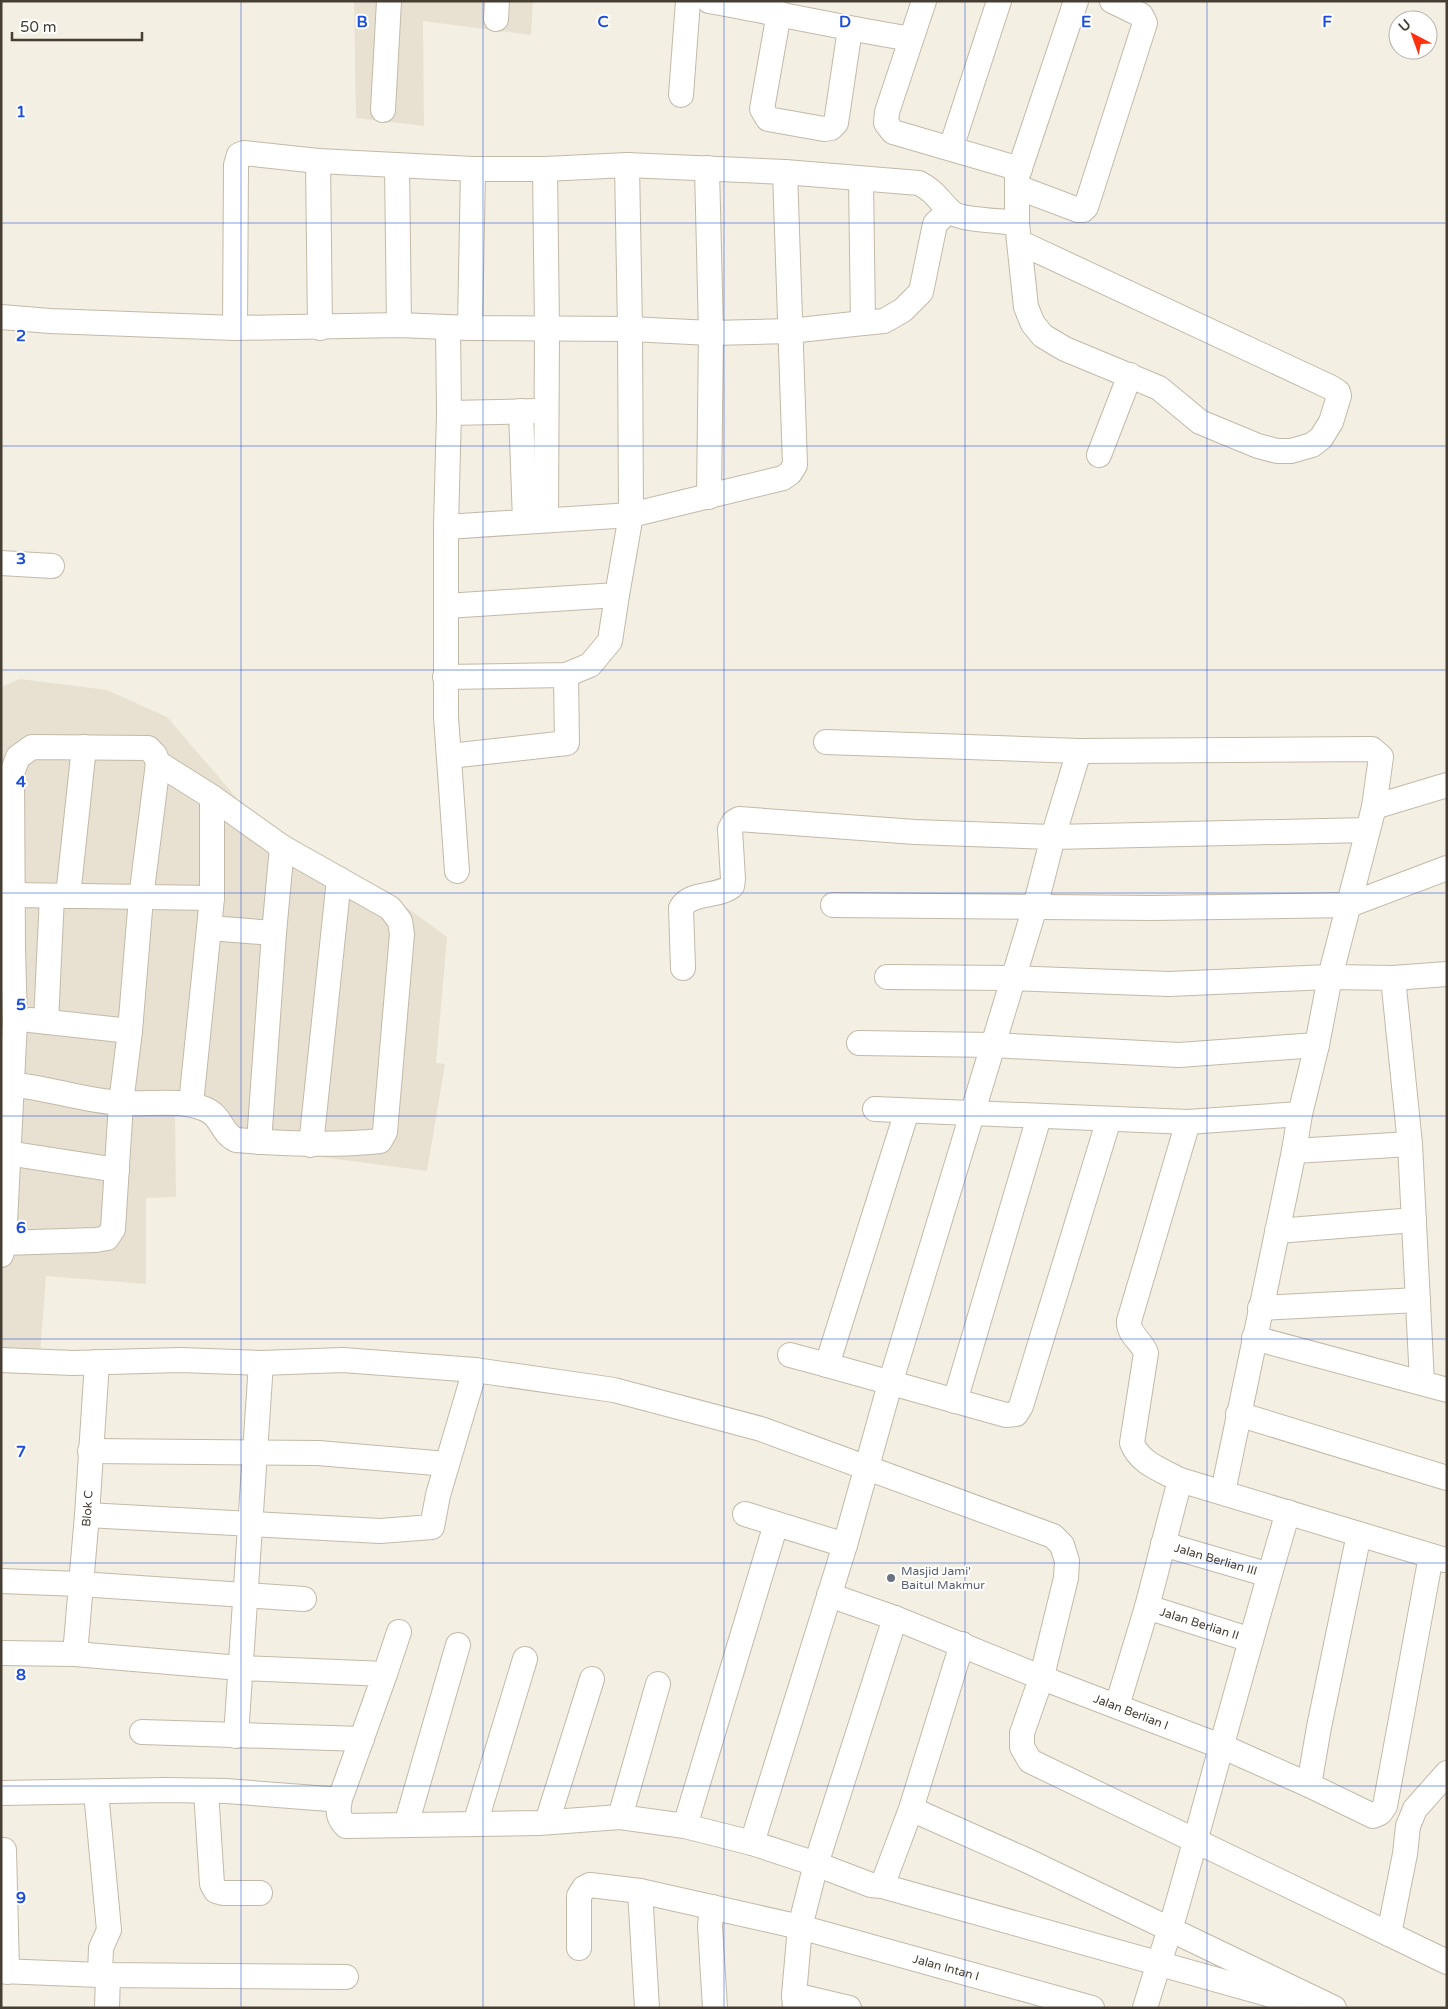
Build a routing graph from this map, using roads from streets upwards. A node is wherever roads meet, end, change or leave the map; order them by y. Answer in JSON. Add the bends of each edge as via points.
{"nodes":[{"id":1,"x":389,"y":1,"type":"edge"},
{"id":2,"x":688,"y":1,"type":"edge"},
{"id":3,"x":709,"y":1,"type":"edge"},
{"id":4,"x":924,"y":1,"type":"edge"},
{"id":5,"x":999,"y":1,"type":"edge"},
{"id":6,"x":1076,"y":1,"type":"edge"},
{"id":7,"x":1112,"y":1,"type":"edge"},
{"id":8,"x":779,"y":14,"type":"junction"},
{"id":9,"x":850,"y":29,"type":"junction"},
{"id":10,"x":911,"y":39,"type":"junction"},
{"id":11,"x":680,"y":95,"type":"dead end"},
{"id":12,"x":383,"y":110,"type":"dead end"},
{"id":13,"x":951,"y":148,"type":"junction"},
{"id":14,"x":318,"y":161,"type":"junction"},
{"id":15,"x":397,"y":165,"type":"junction"},
{"id":16,"x":627,"y":165,"type":"junction"},
{"id":17,"x":707,"y":168,"type":"junction"},
{"id":18,"x":474,"y":169,"type":"junction"},
{"id":19,"x":545,"y":170,"type":"junction"},
{"id":20,"x":785,"y":172,"type":"junction"},
{"id":21,"x":1019,"y":178,"type":"junction"},
{"id":22,"x":861,"y":179,"type":"junction"},
{"id":23,"x":951,"y":212,"type":"junction"},
{"id":24,"x":1009,"y":227,"type":"junction"},
{"id":25,"x":1,"y":316,"type":"edge"},
{"id":26,"x":863,"y":323,"type":"junction"},
{"id":27,"x":399,"y":325,"type":"junction"},
{"id":28,"x":235,"y":328,"type":"junction"},
{"id":29,"x":320,"y":328,"type":"junction"},
{"id":30,"x":459,"y":328,"type":"junction"},
{"id":31,"x":548,"y":329,"type":"junction"},
{"id":32,"x":630,"y":329,"type":"junction"},
{"id":33,"x":790,"y":331,"type":"junction"},
{"id":34,"x":711,"y":333,"type":"junction"},
{"id":35,"x":1130,"y":376,"type":"junction"},
{"id":36,"x":546,"y":410,"type":"junction"},
{"id":37,"x":521,"y":411,"type":"junction"},
{"id":38,"x":449,"y":413,"type":"junction"},
{"id":39,"x":1099,"y":454,"type":"dead end"},
{"id":40,"x":709,"y":497,"type":"junction"},
{"id":41,"x":631,"y":515,"type":"junction"},
{"id":42,"x":535,"y":520,"type":"junction"},
{"id":43,"x":446,"y":527,"type":"junction"},
{"id":44,"x":1,"y":563,"type":"edge"},
{"id":45,"x":52,"y":566,"type":"dead end"},
{"id":46,"x":618,"y":594,"type":"junction"},
{"id":47,"x":446,"y":606,"type":"junction"},
{"id":48,"x":566,"y":675,"type":"junction"},
{"id":49,"x":445,"y":677,"type":"junction"},
{"id":50,"x":826,"y":742,"type":"dead end"},
{"id":51,"x":84,"y":748,"type":"junction"},
{"id":52,"x":1079,"y":751,"type":"junction"},
{"id":53,"x":450,"y":756,"type":"junction"},
{"id":54,"x":158,"y":763,"type":"junction"},
{"id":55,"x":1447,"y":785,"type":"edge"},
{"id":56,"x":212,"y":798,"type":"junction"},
{"id":57,"x":1374,"y":807,"type":"junction"},
{"id":58,"x":1367,"y":830,"type":"junction"},
{"id":59,"x":1053,"y":837,"type":"junction"},
{"id":60,"x":282,"y":847,"type":"junction"},
{"id":61,"x":1447,"y":868,"type":"edge"},
{"id":62,"x":457,"y":872,"type":"dead end"},
{"id":63,"x":339,"y":879,"type":"junction"},
{"id":64,"x":14,"y":896,"type":"junction"},
{"id":65,"x":60,"y":896,"type":"junction"},
{"id":66,"x":141,"y":898,"type":"junction"},
{"id":67,"x":212,"y":898,"type":"junction"},
{"id":68,"x":833,"y":905,"type":"dead end"},
{"id":69,"x":1349,"y":905,"type":"junction"},
{"id":70,"x":1035,"y":907,"type":"junction"},
{"id":71,"x":209,"y":928,"type":"junction"},
{"id":72,"x":274,"y":933,"type":"junction"},
{"id":73,"x":7,"y":948,"type":"edge"},
{"id":74,"x":683,"y":968,"type":"dead end"},
{"id":75,"x":1447,"y":974,"type":"edge"},
{"id":76,"x":887,"y":976,"type":"dead end"},
{"id":77,"x":1012,"y":978,"type":"junction"},
{"id":78,"x":1330,"y":978,"type":"junction"},
{"id":79,"x":1393,"y":978,"type":"junction"},
{"id":80,"x":11,"y":1020,"type":"edge"},
{"id":81,"x":46,"y":1022,"type":"junction"},
{"id":82,"x":130,"y":1031,"type":"junction"},
{"id":83,"x":859,"y":1043,"type":"dead end"},
{"id":84,"x":992,"y":1045,"type":"junction"},
{"id":85,"x":1318,"y":1046,"type":"junction"},
{"id":86,"x":7,"y":1084,"type":"edge"},
{"id":87,"x":121,"y":1103,"type":"junction"},
{"id":88,"x":191,"y":1104,"type":"junction"},
{"id":89,"x":875,"y":1109,"type":"dead end"},
{"id":90,"x":907,"y":1111,"type":"junction"},
{"id":91,"x":971,"y":1112,"type":"junction"},
{"id":92,"x":1300,"y":1114,"type":"junction"},
{"id":93,"x":1039,"y":1117,"type":"junction"},
{"id":94,"x":1109,"y":1119,"type":"junction"},
{"id":95,"x":1188,"y":1122,"type":"junction"},
{"id":96,"x":259,"y":1142,"type":"junction"},
{"id":97,"x":311,"y":1144,"type":"junction"},
{"id":98,"x":1410,"y":1144,"type":"junction"},
{"id":99,"x":1294,"y":1151,"type":"junction"},
{"id":100,"x":5,"y":1152,"type":"edge"},
{"id":101,"x":117,"y":1170,"type":"junction"},
{"id":102,"x":1414,"y":1220,"type":"junction"},
{"id":103,"x":1277,"y":1231,"type":"junction"},
{"id":104,"x":3,"y":1249,"type":"edge"},
{"id":105,"x":1418,"y":1300,"type":"junction"},
{"id":106,"x":1260,"y":1308,"type":"junction"},
{"id":107,"x":1254,"y":1338,"type":"junction"},
{"id":108,"x":790,"y":1356,"type":"dead end"},
{"id":109,"x":1,"y":1360,"type":"edge"},
{"id":110,"x":97,"y":1362,"type":"junction"},
{"id":111,"x":261,"y":1363,"type":"junction"},
{"id":112,"x":827,"y":1365,"type":"junction"},
{"id":113,"x":475,"y":1370,"type":"junction"},
{"id":114,"x":1422,"y":1382,"type":"junction"},
{"id":115,"x":890,"y":1384,"type":"junction"},
{"id":116,"x":1447,"y":1390,"type":"edge"},
{"id":117,"x":955,"y":1401,"type":"junction"},
{"id":118,"x":1238,"y":1414,"type":"junction"},
{"id":119,"x":90,"y":1451,"type":"junction"},
{"id":120,"x":255,"y":1453,"type":"junction"},
{"id":121,"x":447,"y":1464,"type":"junction"},
{"id":122,"x":867,"y":1468,"type":"junction"},
{"id":123,"x":1447,"y":1478,"type":"edge"},
{"id":124,"x":1180,"y":1480,"type":"junction"},
{"id":125,"x":1223,"y":1492,"type":"junction"},
{"id":126,"x":1288,"y":1512,"type":"junction"},
{"id":127,"x":745,"y":1514,"type":"dead end"},
{"id":128,"x":87,"y":1515,"type":"junction"},
{"id":129,"x":249,"y":1524,"type":"junction"},
{"id":130,"x":776,"y":1524,"type":"junction"},
{"id":131,"x":1359,"y":1534,"type":"junction"},
{"id":132,"x":845,"y":1544,"type":"junction"},
{"id":133,"x":1164,"y":1544,"type":"junction"},
{"id":134,"x":1439,"y":1558,"type":"edge"},
{"id":135,"x":1269,"y":1575,"type":"junction"},
{"id":136,"x":1,"y":1581,"type":"edge"},
{"id":137,"x":80,"y":1584,"type":"junction"},
{"id":138,"x":246,"y":1595,"type":"junction"},
{"id":139,"x":829,"y":1595,"type":"junction"},
{"id":140,"x":304,"y":1599,"type":"dead end"},
{"id":141,"x":1146,"y":1607,"type":"junction"},
{"id":142,"x":895,"y":1618,"type":"junction"},
{"id":143,"x":399,"y":1632,"type":"dead end"},
{"id":144,"x":1251,"y":1640,"type":"junction"},
{"id":145,"x":962,"y":1644,"type":"junction"},
{"id":146,"x":458,"y":1645,"type":"dead end"},
{"id":147,"x":1,"y":1653,"type":"edge"},
{"id":148,"x":75,"y":1654,"type":"junction"},
{"id":149,"x":525,"y":1660,"type":"dead end"},
{"id":150,"x":240,"y":1668,"type":"junction"},
{"id":151,"x":385,"y":1674,"type":"junction"},
{"id":152,"x":1042,"y":1676,"type":"junction"},
{"id":153,"x":592,"y":1679,"type":"dead end"},
{"id":154,"x":658,"y":1684,"type":"dead end"},
{"id":155,"x":1117,"y":1706,"type":"junction"},
{"id":156,"x":142,"y":1732,"type":"dead end"},
{"id":157,"x":236,"y":1736,"type":"junction"},
{"id":158,"x":362,"y":1739,"type":"junction"},
{"id":159,"x":1220,"y":1746,"type":"junction"},
{"id":160,"x":1447,"y":1773,"type":"edge"},
{"id":161,"x":1309,"y":1785,"type":"junction"},
{"id":162,"x":206,"y":1791,"type":"junction"},
{"id":163,"x":96,"y":1792,"type":"junction"},
{"id":164,"x":1,"y":1793,"type":"edge"},
{"id":165,"x":329,"y":1799,"type":"dead end"},
{"id":166,"x":911,"y":1809,"type":"junction"},
{"id":167,"x":620,"y":1818,"type":"junction"},
{"id":168,"x":547,"y":1822,"type":"junction"},
{"id":169,"x":475,"y":1824,"type":"junction"},
{"id":170,"x":406,"y":1825,"type":"junction"},
{"id":171,"x":685,"y":1826,"type":"junction"},
{"id":172,"x":1195,"y":1841,"type":"junction"},
{"id":173,"x":752,"y":1843,"type":"junction"},
{"id":174,"x":4,"y":1850,"type":"dead end"},
{"id":175,"x":816,"y":1864,"type":"junction"},
{"id":176,"x":882,"y":1886,"type":"junction"},
{"id":177,"x":640,"y":1891,"type":"junction"},
{"id":178,"x":260,"y":1893,"type":"dead end"},
{"id":179,"x":712,"y":1907,"type":"junction"},
{"id":180,"x":800,"y":1928,"type":"junction"},
{"id":181,"x":1170,"y":1928,"type":"junction"},
{"id":182,"x":1389,"y":1934,"type":"junction"},
{"id":183,"x":579,"y":1948,"type":"dead end"},
{"id":184,"x":1447,"y":1962,"type":"edge"},
{"id":185,"x":1158,"y":1963,"type":"junction"},
{"id":186,"x":4,"y":1972,"type":"edge"},
{"id":187,"x":104,"y":1975,"type":"junction"},
{"id":188,"x":346,"y":1977,"type":"dead end"},
{"id":189,"x":1306,"y":1994,"type":"junction"},
{"id":190,"x":795,"y":2001,"type":"edge"},
{"id":191,"x":107,"y":2008,"type":"edge"},
{"id":192,"x":647,"y":2008,"type":"edge"},
{"id":193,"x":715,"y":2008,"type":"edge"},
{"id":194,"x":850,"y":2008,"type":"edge"},
{"id":195,"x":1092,"y":2008,"type":"edge"},
{"id":196,"x":1145,"y":2008,"type":"edge"},
{"id":197,"x":1334,"y":2008,"type":"edge"}],
"edges":[{"from":1,"to":12,"type":"street"},
{"from":2,"to":11,"type":"street"},
{"from":3,"to":8,"type":"street"},
{"from":4,"to":10,"type":"street"},
{"from":5,"to":13,"type":"street"},
{"from":6,"to":21,"type":"street"},
{"from":7,"to":21,"type":"street","via":[[1140,15],[1145,23],[1086,207],[1078,210]]},
{"from":8,"to":9,"type":"street"},
{"from":8,"to":9,"type":"street","via":[[762,109],[768,119],[824,129],[836,123]]},
{"from":9,"to":10,"type":"street"},
{"from":10,"to":13,"type":"street","via":[[886,123],[892,132]]},
{"from":13,"to":21,"type":"street"},
{"from":14,"to":15,"type":"street"},
{"from":14,"to":28,"type":"street","via":[[244,153],[237,159]]},
{"from":14,"to":29,"type":"street"},
{"from":15,"to":18,"type":"street"},
{"from":15,"to":27,"type":"street"},
{"from":16,"to":17,"type":"street"},
{"from":16,"to":19,"type":"street"},
{"from":16,"to":32,"type":"street"},
{"from":17,"to":20,"type":"street"},
{"from":17,"to":34,"type":"street"},
{"from":18,"to":19,"type":"street"},
{"from":18,"to":30,"type":"street"},
{"from":19,"to":31,"type":"street"},
{"from":20,"to":22,"type":"street"},
{"from":20,"to":33,"type":"street"},
{"from":21,"to":24,"type":"street"},
{"from":22,"to":23,"type":"street","via":[[919,183],[931,189]]},
{"from":22,"to":26,"type":"street"},
{"from":23,"to":24,"type":"street"},
{"from":23,"to":26,"type":"street","via":[[935,224],[921,292],[903,310],[884,320]]},
{"from":24,"to":35,"type":"street","via":[[1026,307],[1033,324],[1043,336],[1065,349]]},
{"from":24,"to":35,"type":"street","via":[[1332,388],[1339,396],[1332,422],[1322,438],[1312,445],[1277,451],[1200,422],[1159,388]]},
{"from":25,"to":28,"type":"street"},
{"from":26,"to":33,"type":"street"},
{"from":27,"to":29,"type":"street"},
{"from":27,"to":30,"type":"street"},
{"from":28,"to":29,"type":"street"},
{"from":30,"to":31,"type":"street"},
{"from":30,"to":38,"type":"street"},
{"from":31,"to":32,"type":"street"},
{"from":31,"to":36,"type":"street"},
{"from":32,"to":34,"type":"street"},
{"from":32,"to":41,"type":"street"},
{"from":33,"to":34,"type":"street"},
{"from":33,"to":40,"type":"street","via":[[795,465],[783,478]]},
{"from":34,"to":40,"type":"street"},
{"from":35,"to":39,"type":"street"},
{"from":36,"to":37,"type":"street"},
{"from":36,"to":42,"type":"street"},
{"from":37,"to":38,"type":"street"},
{"from":37,"to":42,"type":"street"},
{"from":38,"to":43,"type":"street"},
{"from":40,"to":41,"type":"street"},
{"from":41,"to":42,"type":"street"},
{"from":41,"to":46,"type":"street"},
{"from":42,"to":43,"type":"street"},
{"from":43,"to":47,"type":"street"},
{"from":44,"to":45,"type":"street"},
{"from":46,"to":47,"type":"street"},
{"from":46,"to":48,"type":"street","via":[[610,641],[590,665]]},
{"from":47,"to":49,"type":"street"},
{"from":48,"to":49,"type":"street"},
{"from":48,"to":53,"type":"street","via":[[567,743]]},
{"from":49,"to":53,"type":"street"},
{"from":50,"to":52,"type":"street"},
{"from":51,"to":54,"type":"street","via":[[148,748]]},
{"from":51,"to":64,"type":"street","via":[[32,747],[18,757],[12,773]]},
{"from":51,"to":65,"type":"street"},
{"from":52,"to":57,"type":"street","via":[[1372,749],[1381,757]]},
{"from":52,"to":59,"type":"street"},
{"from":53,"to":62,"type":"street"},
{"from":54,"to":56,"type":"street"},
{"from":54,"to":66,"type":"street"},
{"from":55,"to":57,"type":"street"},
{"from":56,"to":60,"type":"street"},
{"from":56,"to":67,"type":"street"},
{"from":57,"to":58,"type":"street"},
{"from":58,"to":59,"type":"street"},
{"from":58,"to":69,"type":"street"},
{"from":59,"to":70,"type":"street"},
{"from":59,"to":74,"type":"street","via":[[915,832],[739,819],[730,829],[732,886],[725,891],[685,901],[681,908]]},
{"from":60,"to":63,"type":"street"},
{"from":60,"to":72,"type":"street"},
{"from":61,"to":69,"type":"street"},
{"from":63,"to":97,"type":"street"},
{"from":63,"to":97,"type":"street","via":[[390,908],[400,921],[401,944],[385,1132],[380,1141]]},
{"from":64,"to":65,"type":"street"},
{"from":64,"to":73,"type":"street"},
{"from":65,"to":66,"type":"street"},
{"from":65,"to":81,"type":"street"},
{"from":66,"to":67,"type":"street"},
{"from":66,"to":82,"type":"street"},
{"from":67,"to":71,"type":"street"},
{"from":68,"to":70,"type":"street"},
{"from":69,"to":70,"type":"street"},
{"from":69,"to":78,"type":"street"},
{"from":70,"to":77,"type":"street"},
{"from":71,"to":72,"type":"street"},
{"from":71,"to":88,"type":"street"},
{"from":72,"to":96,"type":"street"},
{"from":73,"to":80,"type":"street"},
{"from":75,"to":79,"type":"street"},
{"from":76,"to":77,"type":"street"},
{"from":77,"to":78,"type":"street","via":[[1169,984]]},
{"from":77,"to":84,"type":"street"},
{"from":78,"to":79,"type":"street"},
{"from":78,"to":85,"type":"street"},
{"from":79,"to":98,"type":"street"},
{"from":80,"to":81,"type":"street"},
{"from":80,"to":86,"type":"street"},
{"from":81,"to":82,"type":"street"},
{"from":82,"to":87,"type":"street"},
{"from":83,"to":84,"type":"street"},
{"from":84,"to":85,"type":"street","via":[[1179,1055]]},
{"from":84,"to":91,"type":"street"},
{"from":85,"to":92,"type":"street"},
{"from":86,"to":87,"type":"street"},
{"from":86,"to":100,"type":"street"},
{"from":87,"to":88,"type":"street"},
{"from":87,"to":101,"type":"street"},
{"from":88,"to":96,"type":"street","via":[[218,1116],[228,1136]]},
{"from":89,"to":90,"type":"street"},
{"from":90,"to":91,"type":"street"},
{"from":90,"to":112,"type":"street"},
{"from":91,"to":93,"type":"street"},
{"from":91,"to":115,"type":"street"},
{"from":92,"to":95,"type":"street"},
{"from":92,"to":99,"type":"street"},
{"from":93,"to":94,"type":"street"},
{"from":93,"to":117,"type":"street"},
{"from":94,"to":95,"type":"street"},
{"from":94,"to":117,"type":"street","via":[[1021,1406],[1016,1414],[1006,1415]]},
{"from":95,"to":124,"type":"street","via":[[1128,1321],[1128,1328],[1146,1353],[1132,1443],[1143,1460]]},
{"from":96,"to":97,"type":"street"},
{"from":98,"to":99,"type":"street"},
{"from":98,"to":102,"type":"street"},
{"from":99,"to":103,"type":"street"},
{"from":100,"to":101,"type":"street"},
{"from":100,"to":104,"type":"street"},
{"from":101,"to":104,"type":"street","via":[[113,1228],[107,1238]]},
{"from":102,"to":103,"type":"street"},
{"from":102,"to":105,"type":"street"},
{"from":103,"to":106,"type":"street"},
{"from":105,"to":106,"type":"street"},
{"from":105,"to":114,"type":"street"},
{"from":106,"to":107,"type":"street"},
{"from":107,"to":114,"type":"street"},
{"from":107,"to":118,"type":"street"},
{"from":108,"to":112,"type":"street"},
{"from":109,"to":110,"type":"street"},
{"from":110,"to":111,"type":"street","via":[[180,1360]]},
{"from":110,"to":119,"type":"street","name":"Blok C"},
{"from":111,"to":113,"type":"street","via":[[343,1360]]},
{"from":111,"to":120,"type":"street"},
{"from":112,"to":115,"type":"street"},
{"from":113,"to":121,"type":"street"},
{"from":113,"to":122,"type":"street","via":[[614,1390],[762,1430]]},
{"from":114,"to":116,"type":"street"},
{"from":115,"to":117,"type":"street"},
{"from":115,"to":122,"type":"street"},
{"from":118,"to":123,"type":"street"},
{"from":118,"to":125,"type":"street"},
{"from":119,"to":120,"type":"street"},
{"from":119,"to":128,"type":"street","name":"Blok C"},
{"from":120,"to":121,"type":"street","via":[[318,1453]]},
{"from":120,"to":129,"type":"street"},
{"from":121,"to":129,"type":"street","via":[[432,1528],[380,1531]]},
{"from":122,"to":132,"type":"street"},
{"from":122,"to":152,"type":"street","via":[[1054,1536],[1062,1545],[1067,1561],[1066,1578]]},
{"from":124,"to":125,"type":"street"},
{"from":124,"to":133,"type":"street"},
{"from":125,"to":126,"type":"street"},
{"from":126,"to":131,"type":"street"},
{"from":126,"to":135,"type":"street"},
{"from":127,"to":130,"type":"street"},
{"from":128,"to":129,"type":"street"},
{"from":128,"to":137,"type":"street","name":"Blok C"},
{"from":129,"to":138,"type":"street"},
{"from":130,"to":132,"type":"street"},
{"from":130,"to":171,"type":"street"},
{"from":131,"to":134,"type":"street"},
{"from":131,"to":161,"type":"street"},
{"from":132,"to":139,"type":"street"},
{"from":133,"to":135,"type":"street","name":"Jalan Berlian III"},
{"from":133,"to":141,"type":"street"},
{"from":134,"to":161,"type":"street","name":"Jalan Berlian I","via":[[1385,1806],[1373,1816]]},
{"from":135,"to":144,"type":"street"},
{"from":136,"to":137,"type":"street"},
{"from":137,"to":138,"type":"street"},
{"from":137,"to":148,"type":"street","name":"Blok C"},
{"from":138,"to":140,"type":"street"},
{"from":138,"to":150,"type":"street"},
{"from":139,"to":142,"type":"street","name":"Jalan Berlian I"},
{"from":139,"to":173,"type":"street"},
{"from":141,"to":144,"type":"street","name":"Jalan Berlian II"},
{"from":141,"to":155,"type":"street"},
{"from":142,"to":145,"type":"street","name":"Jalan Berlian I"},
{"from":142,"to":175,"type":"street"},
{"from":143,"to":151,"type":"street"},
{"from":144,"to":159,"type":"street"},
{"from":145,"to":152,"type":"street","name":"Jalan Berlian I"},
{"from":145,"to":166,"type":"street"},
{"from":146,"to":170,"type":"street"},
{"from":147,"to":148,"type":"street"},
{"from":148,"to":150,"type":"street"},
{"from":149,"to":169,"type":"street"},
{"from":150,"to":151,"type":"street"},
{"from":150,"to":157,"type":"street"},
{"from":151,"to":158,"type":"street"},
{"from":152,"to":155,"type":"street","name":"Jalan Berlian I"},
{"from":152,"to":172,"type":"street","via":[[1022,1733],[1022,1747],[1030,1760]]},
{"from":153,"to":168,"type":"street"},
{"from":154,"to":167,"type":"street"},
{"from":155,"to":159,"type":"street","name":"Jalan Berlian I"},
{"from":156,"to":157,"type":"street"},
{"from":157,"to":158,"type":"street"},
{"from":158,"to":170,"type":"street","via":[[340,1799],[340,1820],[346,1826]]},
{"from":159,"to":161,"type":"street","name":"Jalan Berlian I"},
{"from":159,"to":172,"type":"street"},
{"from":160,"to":182,"type":"street","via":[[1415,1809],[1408,1826]]},
{"from":162,"to":163,"type":"street"},
{"from":162,"to":165,"type":"street"},
{"from":162,"to":178,"type":"street","via":[[212,1884],[216,1891],[223,1893]]},
{"from":163,"to":164,"type":"street"},
{"from":163,"to":187,"type":"street","via":[[109,1930],[101,1948]]},
{"from":166,"to":176,"type":"street"},
{"from":166,"to":181,"type":"street"},
{"from":167,"to":168,"type":"street"},
{"from":167,"to":171,"type":"street"},
{"from":168,"to":169,"type":"street"},
{"from":169,"to":170,"type":"street"},
{"from":171,"to":173,"type":"street"},
{"from":172,"to":181,"type":"street"},
{"from":172,"to":182,"type":"street"},
{"from":173,"to":175,"type":"street"},
{"from":174,"to":186,"type":"street"},
{"from":175,"to":176,"type":"street","via":[[870,1885]]},
{"from":175,"to":180,"type":"street"},
{"from":176,"to":185,"type":"street"},
{"from":177,"to":179,"type":"street","name":"Jalan Intan I"},
{"from":177,"to":183,"type":"street","name":"Jalan Intan I","via":[[590,1885],[584,1888],[579,1896]]},
{"from":177,"to":192,"type":"street"},
{"from":179,"to":180,"type":"street","name":"Jalan Intan I"},
{"from":179,"to":193,"type":"street","via":[[710,1926]]},
{"from":180,"to":190,"type":"street"},
{"from":180,"to":195,"type":"street","name":"Jalan Intan I"},
{"from":181,"to":185,"type":"street"},
{"from":181,"to":189,"type":"street"},
{"from":182,"to":184,"type":"street"},
{"from":185,"to":189,"type":"street","via":[[1278,1997]]},
{"from":185,"to":196,"type":"street"},
{"from":186,"to":187,"type":"street"},
{"from":187,"to":188,"type":"street"},
{"from":187,"to":191,"type":"street"},
{"from":189,"to":197,"type":"street"},
{"from":190,"to":194,"type":"street"}]}
